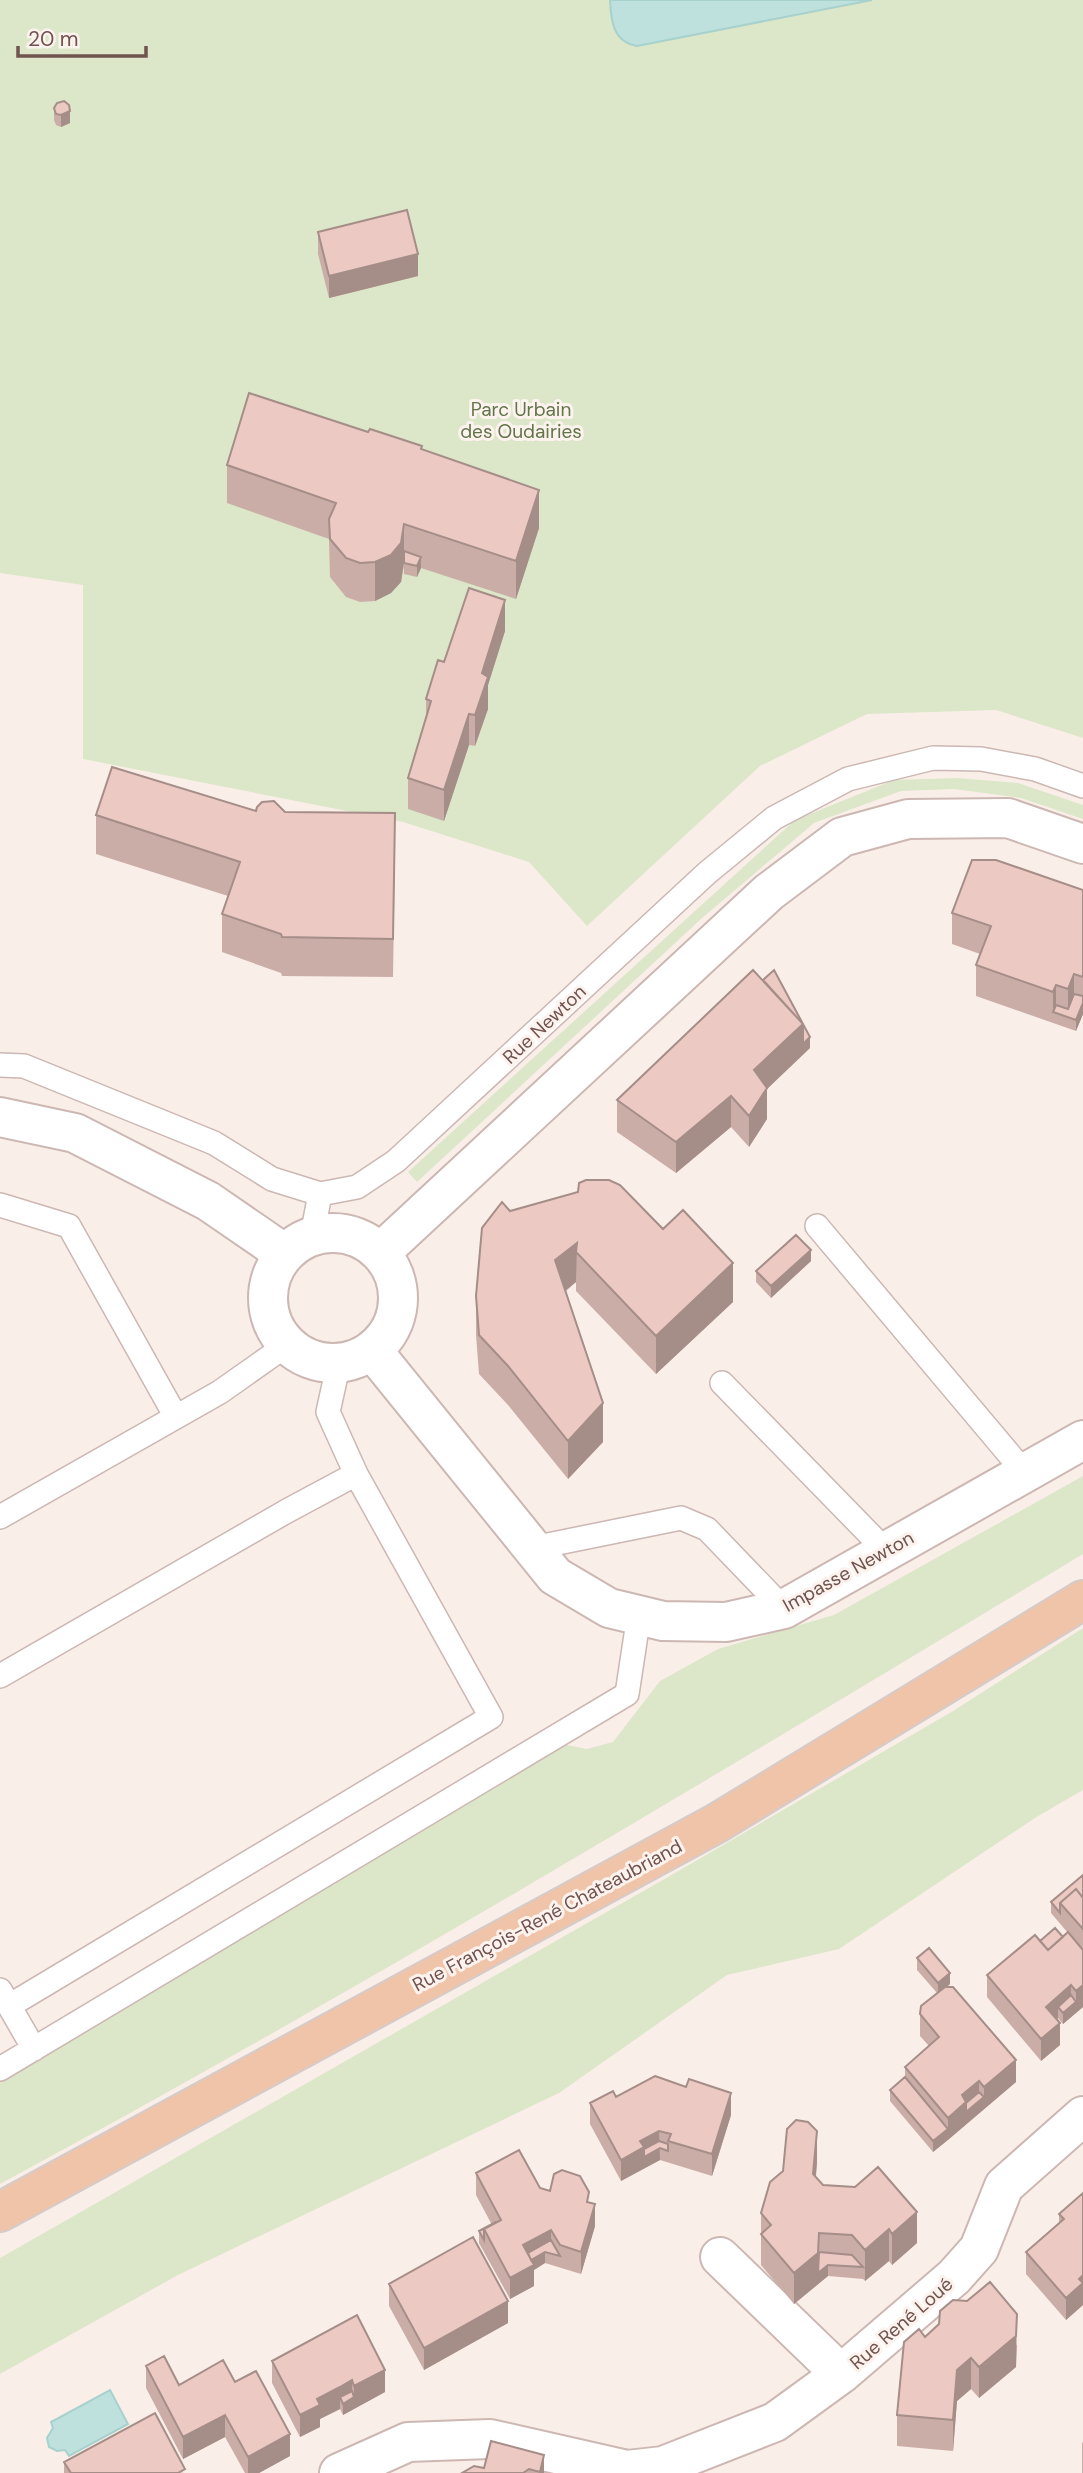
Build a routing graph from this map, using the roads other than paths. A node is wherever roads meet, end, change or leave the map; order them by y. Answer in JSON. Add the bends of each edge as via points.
{"nodes":[{"id":1,"x":1083,"y":786,"type":"edge"},
{"id":2,"x":1083,"y":844,"type":"edge"},
{"id":3,"x":0,"y":1065,"type":"edge"},
{"id":4,"x":0,"y":1117,"type":"edge"},
{"id":5,"x":320,"y":1194,"type":"junction"},
{"id":6,"x":0,"y":1205,"type":"edge"},
{"id":7,"x":817,"y":1226,"type":"dead end"},
{"id":8,"x":298,"y":1245,"type":"junction"},
{"id":9,"x":380,"y":1253,"type":"junction"},
{"id":10,"x":288,"y":1344,"type":"junction"},
{"id":11,"x":356,"y":1356,"type":"junction"},
{"id":12,"x":722,"y":1383,"type":"dead end"},
{"id":13,"x":176,"y":1417,"type":"junction"},
{"id":14,"x":1083,"y":1440,"type":"edge"},
{"id":15,"x":1025,"y":1473,"type":"junction"},
{"id":16,"x":356,"y":1474,"type":"junction"},
{"id":17,"x":0,"y":1517,"type":"edge"},
{"id":18,"x":533,"y":1548,"type":"junction"},
{"id":19,"x":886,"y":1551,"type":"junction"},
{"id":20,"x":1083,"y":1600,"type":"edge"},
{"id":21,"x":784,"y":1609,"type":"junction"},
{"id":22,"x":639,"y":1615,"type":"junction"},
{"id":23,"x":0,"y":1676,"type":"edge"},
{"id":24,"x":5,"y":1998,"type":"edge"},
{"id":25,"x":34,"y":2049,"type":"junction"},
{"id":26,"x":0,"y":2069,"type":"edge"},
{"id":27,"x":1083,"y":2116,"type":"edge"},
{"id":28,"x":0,"y":2212,"type":"edge"},
{"id":29,"x":720,"y":2257,"type":"dead end"},
{"id":30,"x":841,"y":2374,"type":"junction"},
{"id":31,"x":661,"y":2469,"type":"edge"},
{"id":32,"x":339,"y":2473,"type":"edge"}],
"edges":[{"from":1,"to":5,"type":"lane","name":"Rue Newton","via":[[1035,769],[981,759],[933,758],[848,779],[774,818],[707,873],[396,1161],[357,1187]]},
{"from":2,"to":9,"type":"street","via":[[1007,818],[908,819],[842,837],[769,892]]},
{"from":3,"to":5,"type":"lane","name":"Rue Newton","via":[[24,1066],[214,1143],[272,1179]]},
{"from":4,"to":8,"type":"street","via":[[75,1133]]},
{"from":5,"to":8,"type":"lane"},
{"from":6,"to":13,"type":"lane","via":[[69,1226]]},
{"from":7,"to":15,"type":"lane"},
{"from":8,"to":9,"type":"street","via":[[330,1233],[349,1234]]},
{"from":8,"to":10,"type":"street","via":[[274,1271],[269,1290],[269,1310]]},
{"from":9,"to":11,"type":"street","via":[[393,1271],[397,1315],[388,1334]]},
{"from":10,"to":11,"type":"street","via":[[321,1361]]},
{"from":10,"to":13,"type":"lane"},
{"from":11,"to":16,"type":"lane","via":[[328,1412]]},
{"from":11,"to":18,"type":"street","name":"Impasse Newton"},
{"from":12,"to":19,"type":"lane"},
{"from":13,"to":17,"type":"lane"},
{"from":14,"to":15,"type":"street","name":"Impasse Newton"},
{"from":15,"to":19,"type":"street","name":"Impasse Newton"},
{"from":16,"to":23,"type":"lane"},
{"from":16,"to":24,"type":"lane","via":[[491,1717]]},
{"from":18,"to":21,"type":"lane","via":[[681,1518],[707,1529]]},
{"from":18,"to":22,"type":"street","name":"Impasse Newton","via":[[555,1576],[609,1608]]},
{"from":19,"to":21,"type":"street","name":"Impasse Newton"},
{"from":20,"to":28,"type":"main road","name":"Rue François-René Chateaubriand","via":[[717,1823]]},
{"from":21,"to":22,"type":"street","name":"Impasse Newton","via":[[726,1622],[663,1621]]},
{"from":22,"to":25,"type":"lane","via":[[627,1694]]},
{"from":24,"to":25,"type":"lane"},
{"from":25,"to":26,"type":"lane"},
{"from":27,"to":30,"type":"street","name":"Rue René Loué","via":[[1004,2186],[979,2249],[954,2277]]},
{"from":29,"to":30,"type":"street"},
{"from":30,"to":31,"type":"street","name":"Rue René Loué","via":[[775,2422]]},
{"from":31,"to":32,"type":"street","name":"Rue René Loué","via":[[626,2470],[490,2440],[408,2442]]}]}
